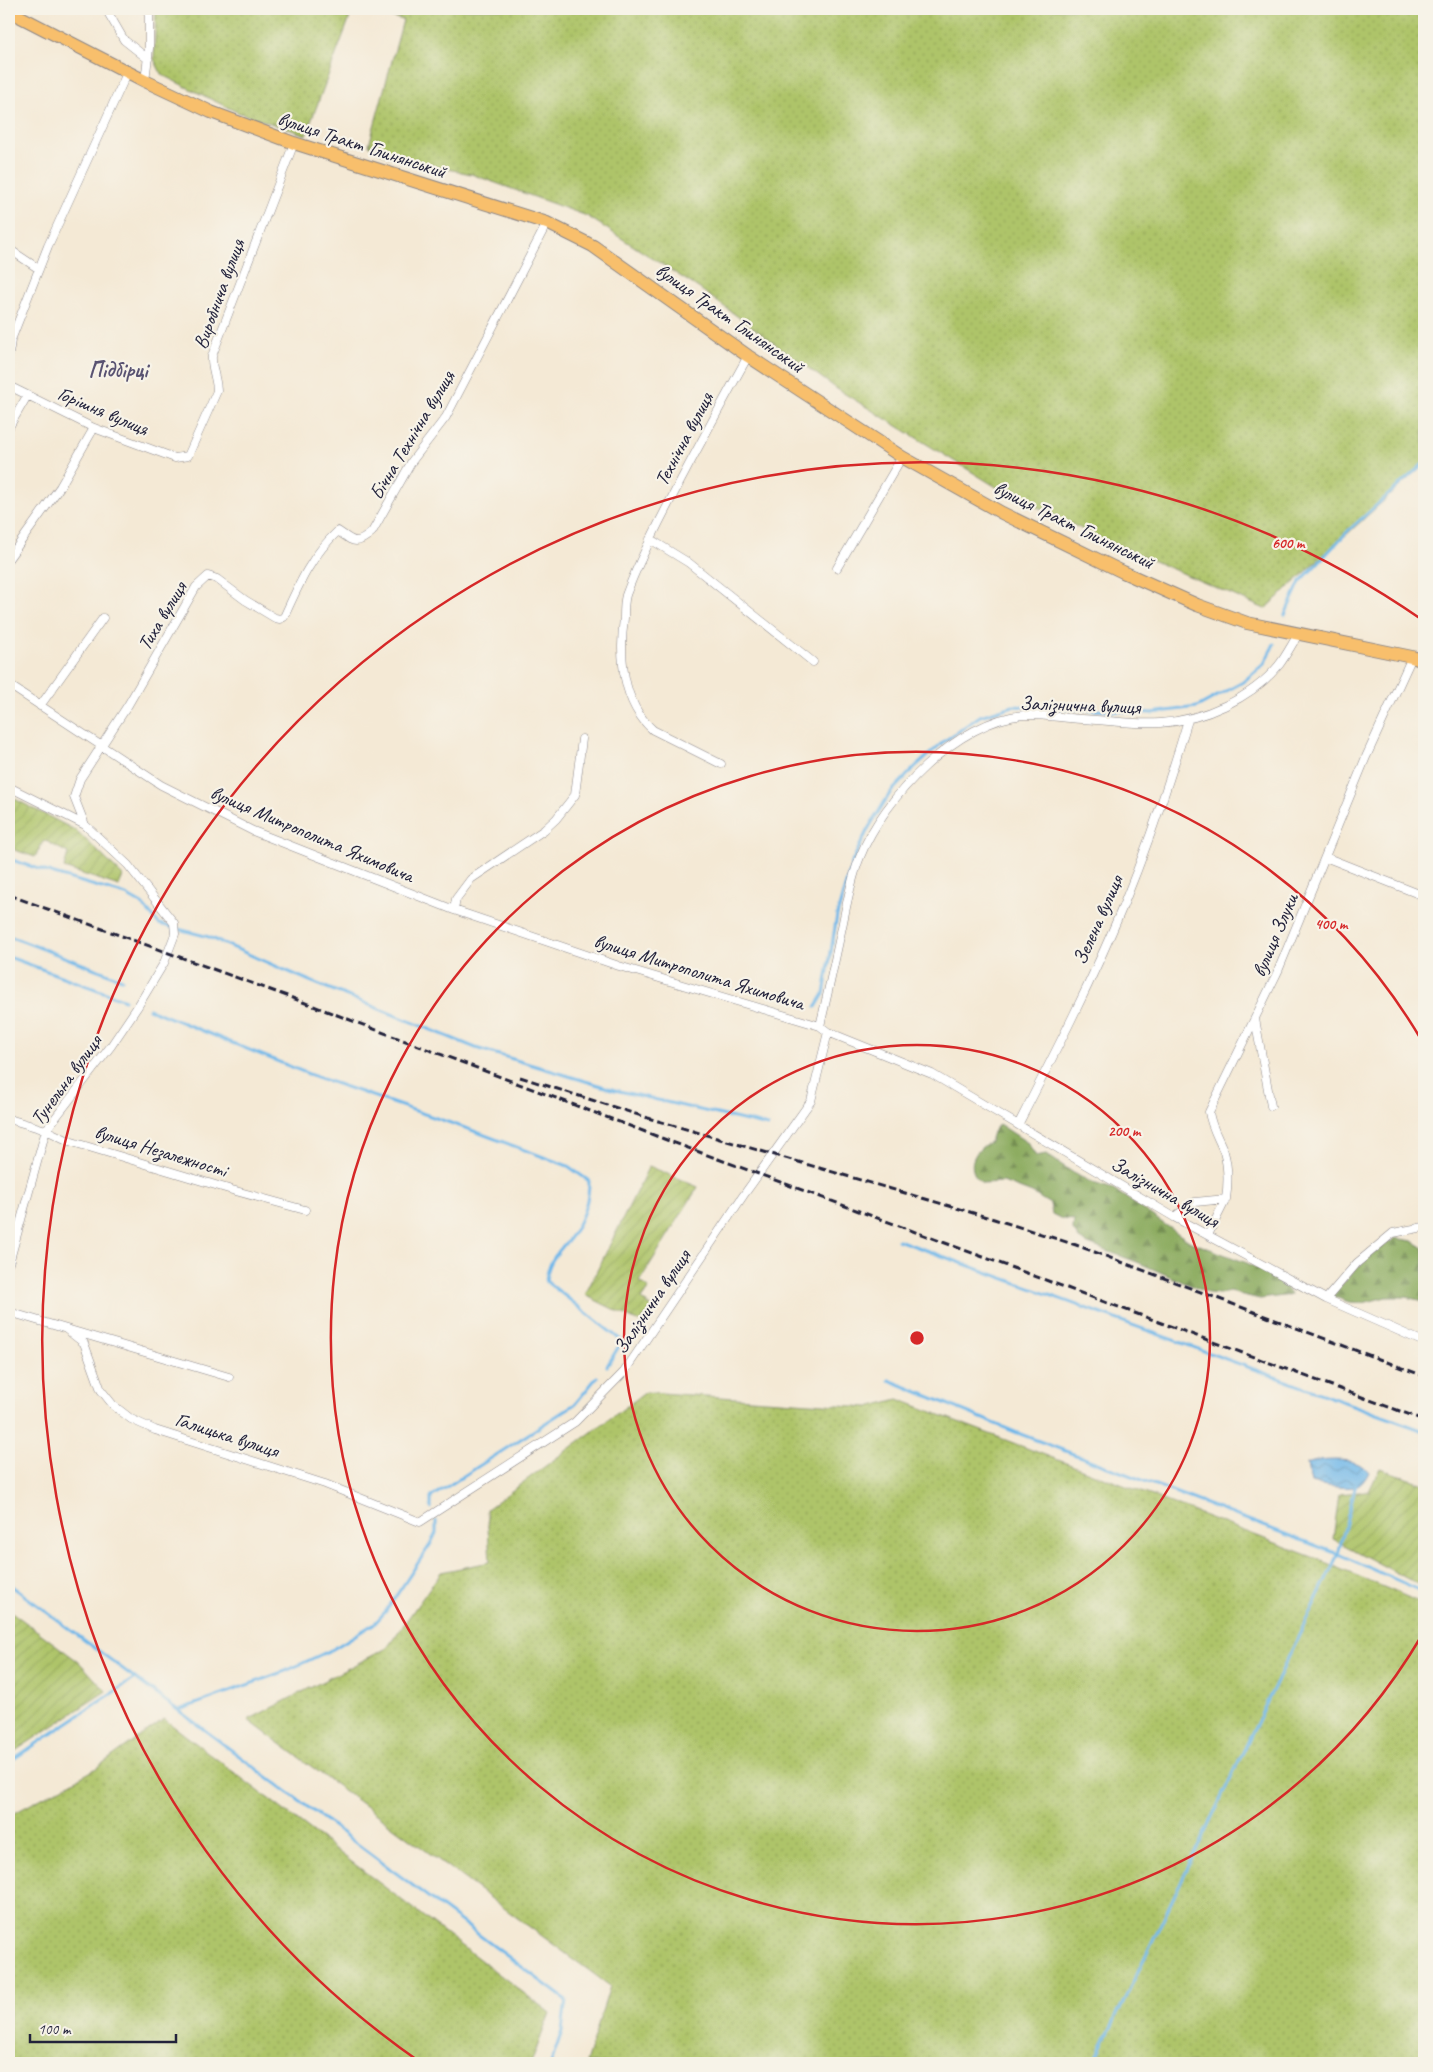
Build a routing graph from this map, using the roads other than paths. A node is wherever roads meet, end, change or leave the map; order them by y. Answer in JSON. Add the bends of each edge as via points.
{"nodes":[{"id":1,"x":106,"y":9,"type":"edge"},
{"id":2,"x":149,"y":9,"type":"edge"},
{"id":3,"x":9,"y":11,"type":"edge"},
{"id":4,"x":148,"y":59,"type":"junction"},
{"id":5,"x":128,"y":71,"type":"junction"},
{"id":6,"x":145,"y":81,"type":"junction"},
{"id":7,"x":294,"y":143,"type":"junction"},
{"id":8,"x":547,"y":223,"type":"junction"},
{"id":9,"x":9,"y":249,"type":"edge"},
{"id":10,"x":39,"y":269,"type":"junction"},
{"id":11,"x":9,"y":354,"type":"edge"},
{"id":12,"x":748,"y":356,"type":"junction"},
{"id":13,"x":9,"y":386,"type":"edge"},
{"id":14,"x":27,"y":396,"type":"junction"},
{"id":15,"x":9,"y":427,"type":"edge"},
{"id":16,"x":94,"y":428,"type":"junction"},
{"id":17,"x":188,"y":456,"type":"joint"},
{"id":18,"x":902,"y":457,"type":"junction"},
{"id":19,"x":650,"y":538,"type":"junction"},
{"id":20,"x":9,"y":558,"type":"edge"},
{"id":21,"x":837,"y":568,"type":"dead end"},
{"id":22,"x":103,"y":618,"type":"dead end"},
{"id":23,"x":280,"y":619,"type":"joint"},
{"id":24,"x":1299,"y":633,"type":"junction"},
{"id":25,"x":1418,"y":659,"type":"edge"},
{"id":26,"x":813,"y":662,"type":"dead end"},
{"id":27,"x":9,"y":685,"type":"edge"},
{"id":28,"x":40,"y":706,"type":"junction"},
{"id":29,"x":1188,"y":720,"type":"junction"},
{"id":30,"x":582,"y":738,"type":"dead end"},
{"id":31,"x":101,"y":747,"type":"junction"},
{"id":32,"x":721,"y":764,"type":"dead end"},
{"id":33,"x":9,"y":788,"type":"edge"},
{"id":34,"x":85,"y":825,"type":"junction"},
{"id":35,"x":1325,"y":857,"type":"junction"},
{"id":36,"x":1424,"y":896,"type":"edge"},
{"id":37,"x":454,"y":910,"type":"junction"},
{"id":38,"x":1255,"y":1019,"type":"junction"},
{"id":39,"x":820,"y":1026,"type":"junction"},
{"id":40,"x":828,"y":1032,"type":"junction"},
{"id":41,"x":1271,"y":1106,"type":"dead end"},
{"id":42,"x":9,"y":1119,"type":"edge"},
{"id":43,"x":1018,"y":1125,"type":"junction"},
{"id":44,"x":46,"y":1130,"type":"junction"},
{"id":45,"x":1226,"y":1199,"type":"junction"},
{"id":46,"x":305,"y":1210,"type":"dead end"},
{"id":47,"x":1174,"y":1217,"type":"junction"},
{"id":48,"x":1424,"y":1227,"type":"edge"},
{"id":49,"x":1208,"y":1235,"type":"junction"},
{"id":50,"x":9,"y":1263,"type":"edge"},
{"id":51,"x":1326,"y":1299,"type":"junction"},
{"id":52,"x":9,"y":1312,"type":"edge"},
{"id":53,"x":66,"y":1329,"type":"junction"},
{"id":54,"x":1424,"y":1342,"type":"edge"},
{"id":55,"x":230,"y":1377,"type":"dead end"},
{"id":56,"x":420,"y":1522,"type":"joint"}],
"edges":[{"from":1,"to":4,"type":"street","via":[[124,40]]},
{"from":2,"to":4,"type":"street"},
{"from":3,"to":5,"type":"main road","name":"вулиця Тракт Глинянський"},
{"from":4,"to":6,"type":"street"},
{"from":5,"to":6,"type":"main road","name":"вулиця Тракт Глинянський"},
{"from":5,"to":10,"type":"street"},
{"from":6,"to":7,"type":"main road","name":"вулиця Тракт Глинянський","via":[[211,112]]},
{"from":7,"to":8,"type":"main road","name":"вулиця Тракт Глинянський"},
{"from":7,"to":17,"type":"street","name":"Виробнича вулиця","via":[[212,356],[217,391]]},
{"from":8,"to":12,"type":"main road","name":"вулиця Тракт Глинянський","via":[[593,246]]},
{"from":8,"to":23,"type":"street","name":"Бічна Технічна вулиця","via":[[446,417],[412,461],[375,528],[353,542],[338,531],[322,546]]},
{"from":9,"to":10,"type":"street"},
{"from":10,"to":11,"type":"street","via":[[11,340]]},
{"from":12,"to":18,"type":"main road","name":"вулиця Тракт Глинянський"},
{"from":12,"to":19,"type":"street","name":"Технічна вулиця"},
{"from":13,"to":14,"type":"street","name":"Горішня вулиця"},
{"from":14,"to":15,"type":"street"},
{"from":14,"to":16,"type":"street","name":"Горішня вулиця"},
{"from":16,"to":17,"type":"street","name":"Горішня вулиця","via":[[175,458]]},
{"from":16,"to":20,"type":"street","via":[[60,487]]},
{"from":18,"to":21,"type":"street"},
{"from":18,"to":24,"type":"main road","name":"вулиця Тракт Глинянський","via":[[1002,513],[1189,601],[1247,622]]},
{"from":19,"to":26,"type":"street","via":[[689,564]]},
{"from":19,"to":32,"type":"street","name":"Технічна вулиця","via":[[626,597],[621,643],[625,679],[638,713],[653,730]]},
{"from":22,"to":28,"type":"street"},
{"from":23,"to":31,"type":"street","name":"Тиха вулиця","via":[[245,600],[218,579],[208,576],[196,587]]},
{"from":24,"to":25,"type":"main road","name":"вулиця Тракт Глинянський"},
{"from":24,"to":29,"type":"street","name":"Залізнична вулиця","via":[[1279,665],[1256,688],[1222,707]]},
{"from":25,"to":35,"type":"street","name":"вулиця Злуки","via":[[1366,757]]},
{"from":27,"to":28,"type":"street","name":"вулиця Митрополита Яхимовича"},
{"from":28,"to":31,"type":"street","name":"вулиця Митрополита Яхимовича"},
{"from":29,"to":39,"type":"street","name":"Залізнична вулиця","via":[[1158,724],[1024,715],[994,722],[968,734],[943,752],[906,784],[886,810],[860,856]]},
{"from":29,"to":43,"type":"street","name":"Зелена вулиця","via":[[1167,792],[1123,907]]},
{"from":30,"to":37,"type":"street","via":[[575,795],[544,830],[471,879],[456,899]]},
{"from":31,"to":34,"type":"street","via":[[76,786],[74,796]]},
{"from":31,"to":37,"type":"street","name":"вулиця Митрополита Яхимовича","via":[[161,785],[253,831]]},
{"from":33,"to":34,"type":"street"},
{"from":34,"to":44,"type":"street","name":"Тунельна вулиця","via":[[128,865],[174,922],[175,934],[166,957],[138,1006]]},
{"from":35,"to":36,"type":"street"},
{"from":35,"to":38,"type":"street","name":"вулиця Злуки"},
{"from":37,"to":39,"type":"street","name":"вулиця Митрополита Яхимовича","via":[[619,966]]},
{"from":38,"to":41,"type":"street"},
{"from":38,"to":45,"type":"street","name":"вулиця Злуки","via":[[1209,1112],[1210,1122],[1225,1155]]},
{"from":39,"to":40,"type":"street","name":"Залізнична вулиця"},
{"from":40,"to":43,"type":"street","name":"Залізнична вулиця","via":[[932,1074]]},
{"from":40,"to":56,"type":"street","name":"Залізнична вулиця","via":[[811,1101],[624,1372],[575,1422]]},
{"from":42,"to":44,"type":"street","name":"вулиця Незалежності"},
{"from":43,"to":47,"type":"street","name":"Залізнична вулиця"},
{"from":44,"to":46,"type":"street","name":"вулиця Незалежності","via":[[70,1141]]},
{"from":44,"to":50,"type":"street","name":"Тунельна вулиця"},
{"from":45,"to":47,"type":"street","via":[[1195,1202]]},
{"from":45,"to":49,"type":"street","name":"вулиця Злуки"},
{"from":47,"to":49,"type":"street","name":"Залізнична вулиця"},
{"from":48,"to":51,"type":"street","via":[[1394,1234],[1357,1263]]},
{"from":49,"to":51,"type":"street","name":"Залізнична вулиця"},
{"from":51,"to":54,"type":"street","name":"Залізнична вулиця"},
{"from":52,"to":53,"type":"street"},
{"from":53,"to":55,"type":"street"},
{"from":53,"to":56,"type":"street","name":"Галицька вулиця","via":[[84,1343],[101,1390],[131,1419],[155,1430],[325,1484]]}]}
